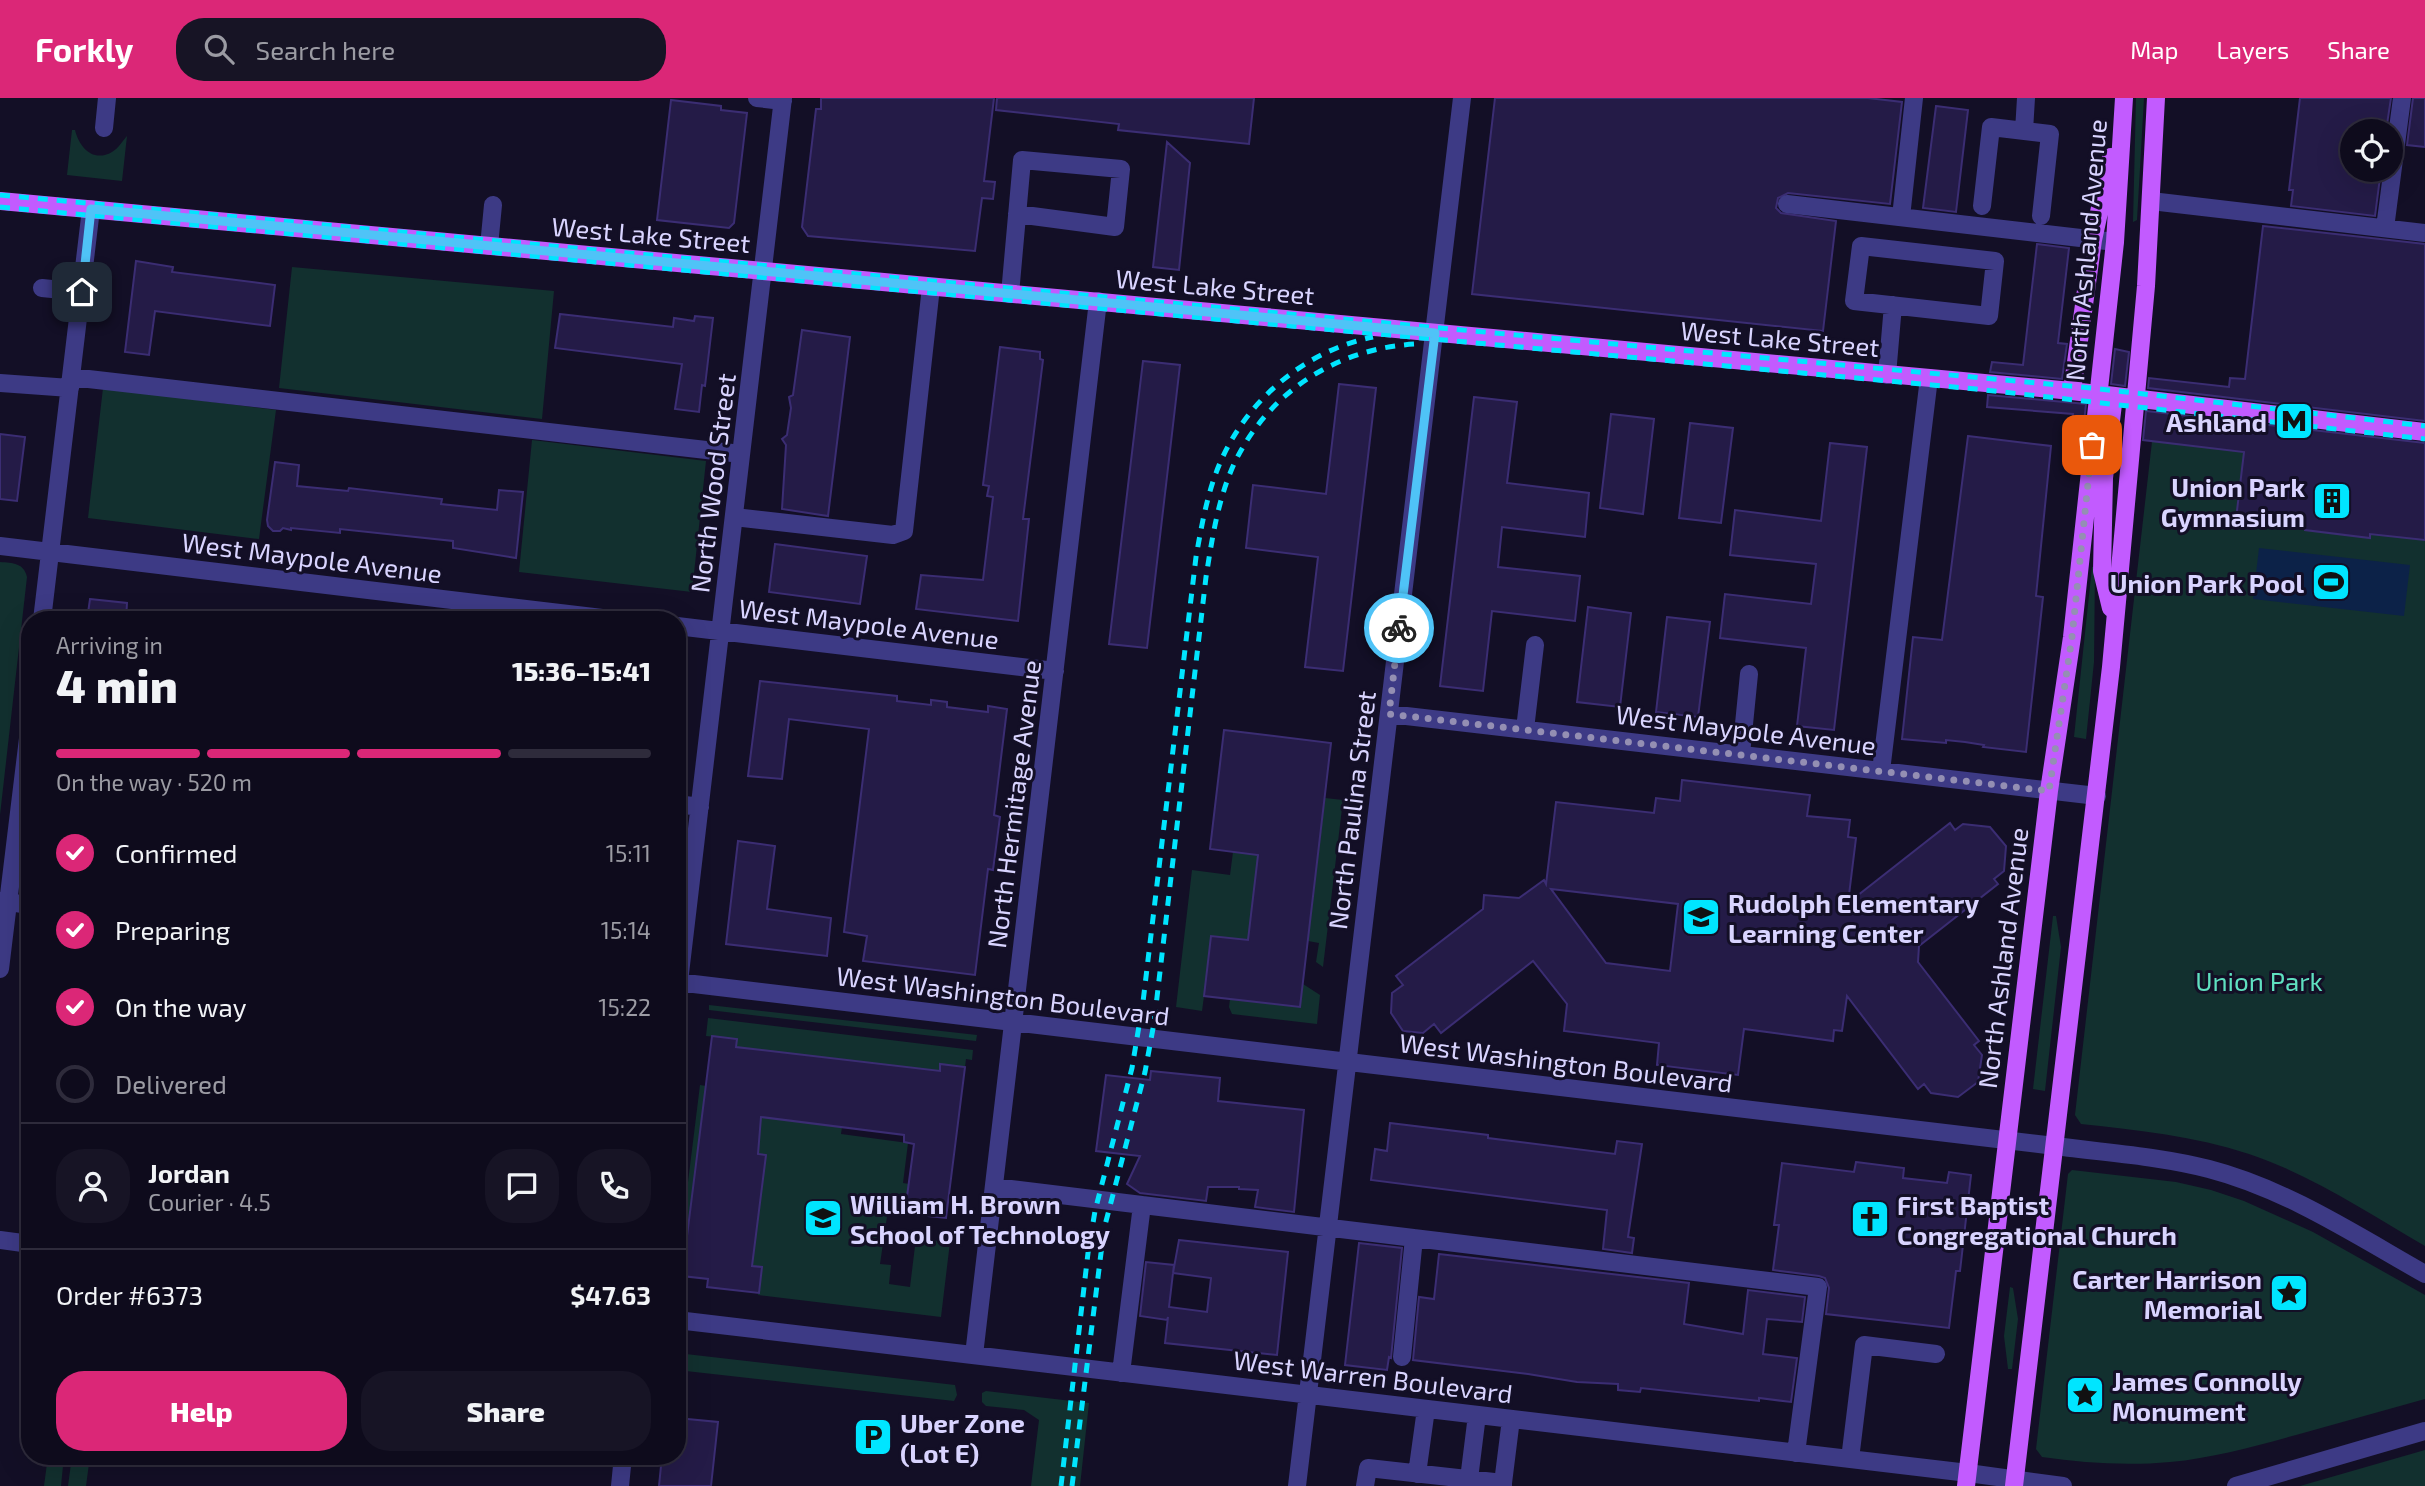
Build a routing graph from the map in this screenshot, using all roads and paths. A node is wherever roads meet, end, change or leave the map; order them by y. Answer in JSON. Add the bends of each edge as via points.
{"nodes":[{"id":1,"x":107,"y":98,"type":"edge"},
{"id":2,"x":757,"y":98,"type":"edge"},
{"id":3,"x":1462,"y":98,"type":"edge"},
{"id":4,"x":1913,"y":98,"type":"edge"},
{"id":5,"x":2026,"y":98,"type":"edge"},
{"id":6,"x":2157,"y":98,"type":"edge"},
{"id":7,"x":2402,"y":98,"type":"edge"},
{"id":8,"x":783,"y":99,"type":"edge"},
{"id":9,"x":2124,"y":101,"type":"edge"},
{"id":10,"x":103,"y":128,"type":"dead end"},
{"id":11,"x":2024,"y":131,"type":"junction"},
{"id":12,"x":0,"y":201,"type":"edge"},
{"id":13,"x":2151,"y":201,"type":"junction"},
{"id":14,"x":1787,"y":204,"type":"dead end"},
{"id":15,"x":493,"y":205,"type":"dead end"},
{"id":16,"x":1982,"y":206,"type":"dead end"},
{"id":17,"x":91,"y":209,"type":"junction"},
{"id":18,"x":1017,"y":214,"type":"junction"},
{"id":19,"x":2041,"y":216,"type":"dead end"},
{"id":20,"x":1901,"y":218,"type":"junction"},
{"id":21,"x":2385,"y":228,"type":"junction"},
{"id":22,"x":2425,"y":233,"type":"edge"},
{"id":23,"x":2093,"y":240,"type":"junction"},
{"id":24,"x":2115,"y":242,"type":"junction"},
{"id":25,"x":489,"y":246,"type":"junction"},
{"id":26,"x":763,"y":271,"type":"junction"},
{"id":27,"x":931,"y":287,"type":"junction"},
{"id":28,"x":42,"y":288,"type":"dead end"},
{"id":29,"x":82,"y":292,"type":"junction"},
{"id":30,"x":1010,"y":294,"type":"junction"},
{"id":31,"x":1098,"y":302,"type":"junction"},
{"id":32,"x":1893,"y":305,"type":"junction"},
{"id":33,"x":1435,"y":333,"type":"junction"},
{"id":34,"x":1887,"y":375,"type":"junction"},
{"id":35,"x":1929,"y":378,"type":"junction"},
{"id":36,"x":0,"y":383,"type":"edge"},
{"id":37,"x":71,"y":383,"type":"junction"},
{"id":38,"x":2072,"y":391,"type":"junction"},
{"id":39,"x":2106,"y":395,"type":"junction"},
{"id":40,"x":2137,"y":398,"type":"junction"},
{"id":41,"x":2425,"y":432,"type":"edge"},
{"id":42,"x":741,"y":454,"type":"junction"},
{"id":43,"x":734,"y":517,"type":"junction"},
{"id":44,"x":0,"y":546,"type":"edge"},
{"id":45,"x":50,"y":553,"type":"junction"},
{"id":46,"x":43,"y":611,"type":"edge"},
{"id":47,"x":543,"y":611,"type":"edge"},
{"id":48,"x":2114,"y":622,"type":"junction"},
{"id":49,"x":686,"y":627,"type":"edge"},
{"id":50,"x":720,"y":632,"type":"junction"},
{"id":51,"x":1535,"y":645,"type":"dead end"},
{"id":52,"x":1055,"y":671,"type":"junction"},
{"id":53,"x":1749,"y":674,"type":"dead end"},
{"id":54,"x":1389,"y":714,"type":"junction"},
{"id":55,"x":1525,"y":729,"type":"junction"},
{"id":56,"x":1741,"y":754,"type":"junction"},
{"id":57,"x":1881,"y":771,"type":"junction"},
{"id":58,"x":21,"y":783,"type":"edge"},
{"id":59,"x":2049,"y":791,"type":"junction"},
{"id":60,"x":2097,"y":796,"type":"junction"},
{"id":61,"x":686,"y":805,"type":"edge"},
{"id":62,"x":700,"y":807,"type":"junction"},
{"id":63,"x":4,"y":902,"type":"edge"},
{"id":64,"x":686,"y":922,"type":"edge"},
{"id":65,"x":0,"y":969,"type":"edge"},
{"id":66,"x":686,"y":989,"type":"edge"},
{"id":67,"x":1014,"y":1022,"type":"junction"},
{"id":68,"x":1348,"y":1062,"type":"junction"},
{"id":69,"x":2007,"y":1140,"type":"junction"},
{"id":70,"x":2055,"y":1146,"type":"junction"},
{"id":71,"x":994,"y":1187,"type":"junction"},
{"id":72,"x":1142,"y":1205,"type":"junction"},
{"id":73,"x":1328,"y":1227,"type":"junction"},
{"id":74,"x":1414,"y":1238,"type":"junction"},
{"id":75,"x":0,"y":1240,"type":"edge"},
{"id":76,"x":21,"y":1243,"type":"edge"},
{"id":77,"x":2425,"y":1274,"type":"edge"},
{"id":78,"x":686,"y":1322,"type":"edge"},
{"id":79,"x":1936,"y":1354,"type":"dead end"},
{"id":80,"x":974,"y":1355,"type":"junction"},
{"id":81,"x":1402,"y":1357,"type":"dead end"},
{"id":82,"x":1121,"y":1373,"type":"junction"},
{"id":83,"x":1308,"y":1395,"type":"junction"},
{"id":84,"x":1426,"y":1409,"type":"junction"},
{"id":85,"x":1477,"y":1415,"type":"junction"},
{"id":86,"x":1511,"y":1419,"type":"junction"},
{"id":87,"x":2425,"y":1431,"type":"edge"},
{"id":88,"x":1796,"y":1453,"type":"junction"},
{"id":89,"x":1850,"y":1459,"type":"junction"},
{"id":90,"x":622,"y":1465,"type":"edge"},
{"id":91,"x":1418,"y":1474,"type":"junction"},
{"id":92,"x":1469,"y":1479,"type":"junction"},
{"id":93,"x":1967,"y":1479,"type":"edge"},
{"id":94,"x":2014,"y":1483,"type":"edge"},
{"id":95,"x":1503,"y":1485,"type":"edge"},
{"id":96,"x":620,"y":1486,"type":"edge"},
{"id":97,"x":1297,"y":1486,"type":"edge"},
{"id":98,"x":1366,"y":1486,"type":"edge"},
{"id":99,"x":2063,"y":1486,"type":"edge"},
{"id":100,"x":2236,"y":1486,"type":"edge"}],
"edges":[{"from":1,"to":10,"type":"street"},
{"from":2,"to":8,"type":"street"},
{"from":3,"to":33,"type":"street","name":"North Paulina Street"},
{"from":4,"to":20,"type":"street"},
{"from":5,"to":11,"type":"street"},
{"from":6,"to":13,"type":"main road","name":"North Ashland Avenue"},
{"from":7,"to":21,"type":"street"},
{"from":8,"to":26,"type":"street","name":"North Wood Street"},
{"from":9,"to":23,"type":"main road","name":"North Ashland Avenue"},
{"from":9,"to":24,"type":"main road","name":"North Ashland Avenue"},
{"from":11,"to":16,"type":"street","via":[[1991,127]]},
{"from":11,"to":19,"type":"street","via":[[2050,134]]},
{"from":12,"to":17,"type":"main road","name":"West Lake Street"},
{"from":13,"to":21,"type":"street"},
{"from":13,"to":40,"type":"main road","name":"North Ashland Avenue"},
{"from":14,"to":20,"type":"street"},
{"from":15,"to":25,"type":"street"},
{"from":17,"to":25,"type":"main road","name":"West Lake Street"},
{"from":17,"to":29,"type":"street"},
{"from":18,"to":18,"type":"street","via":[[1022,160],[1121,169],[1115,227]]},
{"from":18,"to":30,"type":"street"},
{"from":20,"to":23,"type":"street"},
{"from":21,"to":22,"type":"street"},
{"from":23,"to":24,"type":"street"},
{"from":23,"to":38,"type":"main road","name":"North Ashland Avenue"},
{"from":24,"to":39,"type":"main road","name":"North Ashland Avenue"},
{"from":25,"to":26,"type":"main road","name":"West Lake Street"},
{"from":26,"to":27,"type":"main road","name":"West Lake Street"},
{"from":26,"to":42,"type":"street","name":"North Wood Street"},
{"from":27,"to":30,"type":"main road","name":"West Lake Street"},
{"from":27,"to":43,"type":"street","via":[[904,531],[893,535]]},
{"from":28,"to":29,"type":"street"},
{"from":29,"to":37,"type":"street"},
{"from":30,"to":31,"type":"main road","name":"West Lake Street"},
{"from":31,"to":33,"type":"main road","name":"West Lake Street"},
{"from":31,"to":52,"type":"street","name":"North Hermitage Avenue"},
{"from":32,"to":32,"type":"street","via":[[1989,316],[1995,261],[1861,246],[1854,301]]},
{"from":32,"to":34,"type":"street"},
{"from":33,"to":34,"type":"main road","name":"West Lake Street"},
{"from":33,"to":54,"type":"street","name":"North Paulina Street"},
{"from":34,"to":35,"type":"main road","name":"West Lake Street"},
{"from":35,"to":38,"type":"main road","name":"West Lake Street"},
{"from":35,"to":57,"type":"street"},
{"from":36,"to":37,"type":"street"},
{"from":37,"to":42,"type":"street"},
{"from":37,"to":45,"type":"street"},
{"from":38,"to":39,"type":"main road","name":"West Lake Street"},
{"from":39,"to":40,"type":"main road","name":"West Lake Street"},
{"from":39,"to":48,"type":"main road","name":"North Ashland Avenue","via":[[2102,571]]},
{"from":39,"to":59,"type":"main road","name":"North Ashland Avenue"},
{"from":40,"to":41,"type":"main road","name":"West Lake Street"},
{"from":40,"to":48,"type":"main road","name":"North Ashland Avenue"},
{"from":42,"to":43,"type":"street","name":"North Wood Street"},
{"from":43,"to":50,"type":"street","name":"North Wood Street"},
{"from":44,"to":45,"type":"street","name":"West Maypole Avenue"},
{"from":45,"to":46,"type":"street"},
{"from":45,"to":47,"type":"street","name":"West Maypole Avenue"},
{"from":48,"to":60,"type":"main road","name":"North Ashland Avenue"},
{"from":49,"to":50,"type":"street","name":"West Maypole Avenue"},
{"from":50,"to":52,"type":"street","name":"West Maypole Avenue"},
{"from":50,"to":62,"type":"street","name":"North Wood Street"},
{"from":51,"to":55,"type":"street"},
{"from":52,"to":67,"type":"street","name":"North Hermitage Avenue"},
{"from":53,"to":56,"type":"street"},
{"from":54,"to":55,"type":"street","name":"West Maypole Avenue"},
{"from":54,"to":68,"type":"street","name":"North Paulina Street"},
{"from":55,"to":56,"type":"street","name":"West Maypole Avenue"},
{"from":56,"to":57,"type":"street","name":"West Maypole Avenue"},
{"from":57,"to":59,"type":"street","name":"West Maypole Avenue"},
{"from":58,"to":63,"type":"street"},
{"from":59,"to":60,"type":"street","name":"West Maypole Avenue"},
{"from":59,"to":69,"type":"main road","name":"North Ashland Avenue"},
{"from":60,"to":70,"type":"main road","name":"North Ashland Avenue"},
{"from":61,"to":62,"type":"street"},
{"from":62,"to":64,"type":"street","name":"North Wood Street"},
{"from":63,"to":65,"type":"street"},
{"from":66,"to":67,"type":"street","name":"West Washington Boulevard"},
{"from":67,"to":68,"type":"street","name":"West Washington Boulevard"},
{"from":67,"to":71,"type":"street","name":"North Hermitage Avenue"},
{"from":68,"to":69,"type":"street","name":"West Washington Boulevard"},
{"from":68,"to":73,"type":"street","name":"North Paulina Street"},
{"from":69,"to":70,"type":"street","name":"West Washington Boulevard"},
{"from":69,"to":93,"type":"main road","name":"North Ashland Avenue"},
{"from":70,"to":77,"type":"street","name":"West Washington Boulevard","via":[[2190,1165],[2240,1179],[2316,1213]]},
{"from":70,"to":94,"type":"main road","name":"North Ashland Avenue"},
{"from":71,"to":72,"type":"street"},
{"from":71,"to":80,"type":"street","name":"North Hermitage Avenue"},
{"from":72,"to":73,"type":"street"},
{"from":72,"to":82,"type":"street"},
{"from":73,"to":74,"type":"street"},
{"from":73,"to":83,"type":"street","name":"North Paulina Street"},
{"from":74,"to":81,"type":"street"},
{"from":74,"to":88,"type":"street","via":[[1818,1287]]},
{"from":75,"to":76,"type":"street"},
{"from":78,"to":80,"type":"street","name":"West Warren Boulevard"},
{"from":79,"to":89,"type":"street","via":[[1864,1345]]},
{"from":80,"to":82,"type":"street","name":"West Warren Boulevard"},
{"from":82,"to":83,"type":"street","name":"West Warren Boulevard"},
{"from":83,"to":84,"type":"street","name":"West Warren Boulevard"},
{"from":83,"to":97,"type":"street","name":"North Paulina Street"},
{"from":84,"to":85,"type":"street","name":"West Warren Boulevard"},
{"from":84,"to":91,"type":"street"},
{"from":85,"to":86,"type":"street","name":"West Warren Boulevard"},
{"from":85,"to":92,"type":"street"},
{"from":86,"to":88,"type":"street","name":"West Warren Boulevard"},
{"from":86,"to":95,"type":"street"},
{"from":87,"to":100,"type":"street"},
{"from":88,"to":89,"type":"street","name":"West Warren Boulevard"},
{"from":89,"to":93,"type":"street","name":"West Warren Boulevard"},
{"from":90,"to":96,"type":"street"},
{"from":91,"to":92,"type":"street"},
{"from":91,"to":98,"type":"street","via":[[1368,1468]]},
{"from":92,"to":95,"type":"street"},
{"from":93,"to":94,"type":"street","name":"West Warren Boulevard"},
{"from":94,"to":99,"type":"street","name":"West Warren Boulevard"}]}
